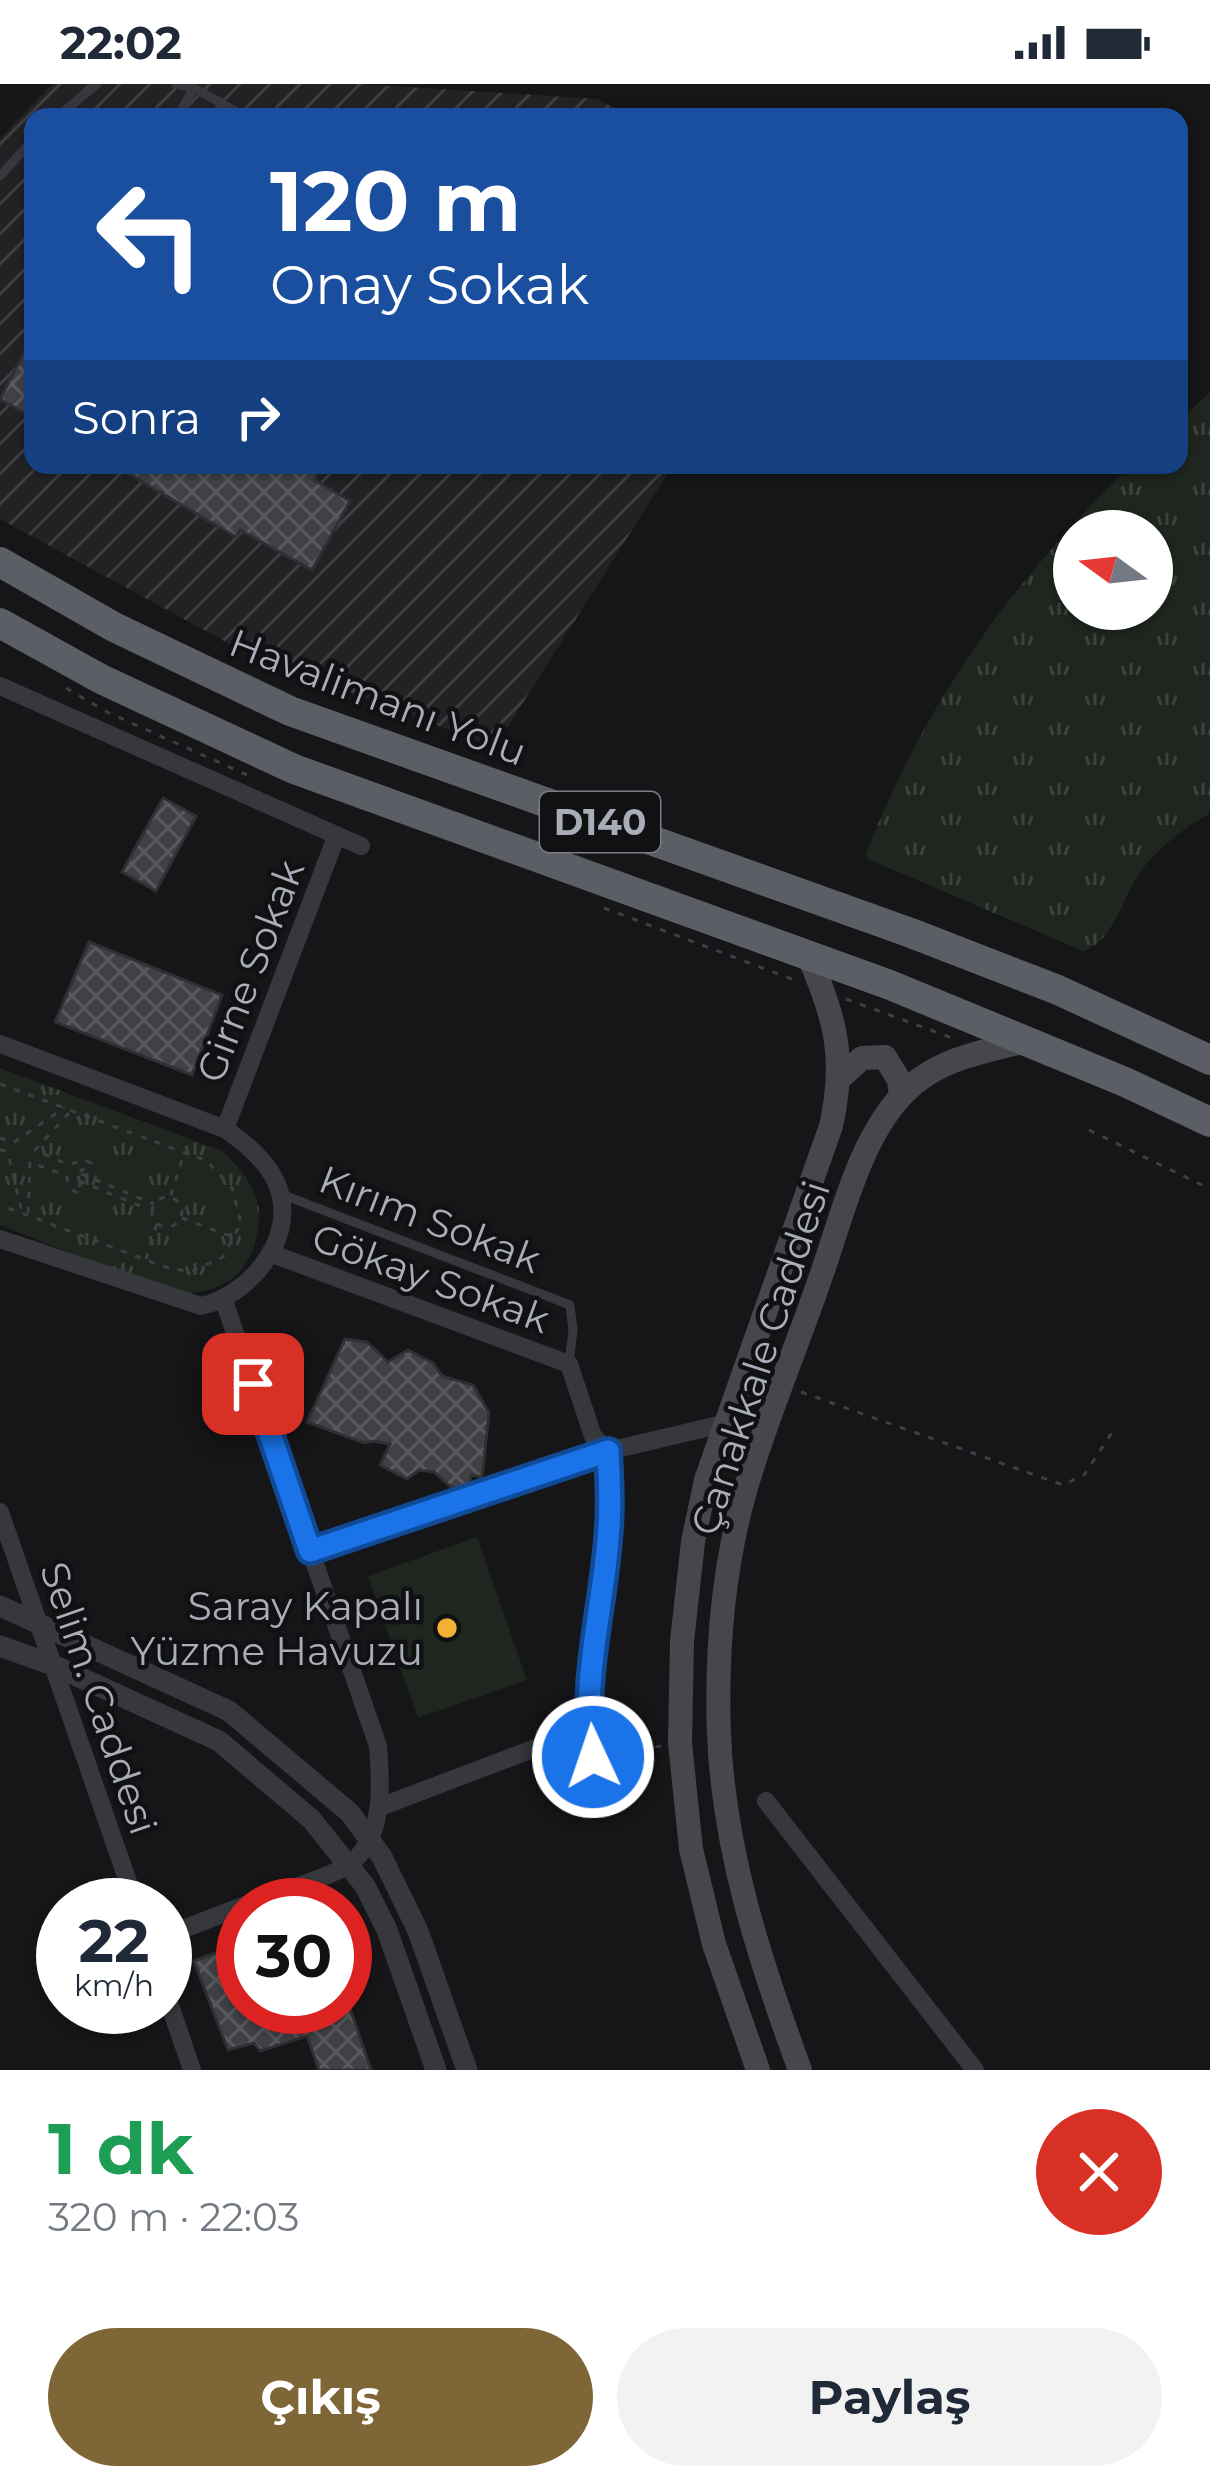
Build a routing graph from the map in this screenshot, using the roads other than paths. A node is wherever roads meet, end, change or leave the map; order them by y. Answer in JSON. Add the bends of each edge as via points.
{"nodes":[{"id":1,"x":98,"y":84,"type":"edge"},
{"id":2,"x":176,"y":84,"type":"edge"},
{"id":3,"x":194,"y":88,"type":"junction"},
{"id":4,"x":68,"y":108,"type":"edge"},
{"id":5,"x":182,"y":108,"type":"edge"},
{"id":6,"x":230,"y":108,"type":"edge"},
{"id":7,"x":24,"y":150,"type":"edge"},
{"id":8,"x":0,"y":176,"type":"edge"},
{"id":9,"x":0,"y":562,"type":"edge"},
{"id":10,"x":0,"y":623,"type":"edge"},
{"id":11,"x":0,"y":686,"type":"edge"},
{"id":12,"x":336,"y":837,"type":"junction"},
{"id":13,"x":362,"y":846,"type":"dead end"},
{"id":14,"x":809,"y":957,"type":"junction"},
{"id":15,"x":1027,"y":1040,"type":"junction"},
{"id":16,"x":0,"y":1044,"type":"edge"},
{"id":17,"x":1210,"y":1060,"type":"edge"},
{"id":18,"x":839,"y":1079,"type":"junction"},
{"id":19,"x":901,"y":1096,"type":"junction"},
{"id":20,"x":1210,"y":1122,"type":"edge"},
{"id":21,"x":225,"y":1129,"type":"junction"},
{"id":22,"x":280,"y":1194,"type":"junction"},
{"id":23,"x":0,"y":1239,"type":"edge"},
{"id":24,"x":270,"y":1253,"type":"junction"},
{"id":25,"x":224,"y":1301,"type":"junction"},
{"id":26,"x":569,"y":1364,"type":"junction"},
{"id":27,"x":724,"y":1424,"type":"junction"},
{"id":28,"x":608,"y":1451,"type":"junction"},
{"id":29,"x":0,"y":1512,"type":"edge"},
{"id":30,"x":310,"y":1551,"type":"junction"},
{"id":31,"x":0,"y":1606,"type":"edge"},
{"id":32,"x":36,"y":1622,"type":"junction"},
{"id":33,"x":0,"y":1646,"type":"edge"},
{"id":34,"x":53,"y":1665,"type":"junction"},
{"id":35,"x":588,"y":1729,"type":"junction"},
{"id":36,"x":594,"y":1761,"type":"road end"},
{"id":37,"x":766,"y":1801,"type":"dead end"},
{"id":38,"x":380,"y":1807,"type":"junction"},
{"id":39,"x":360,"y":1850,"type":"junction"},
{"id":40,"x":127,"y":1878,"type":"edge"},
{"id":41,"x":301,"y":1878,"type":"edge"},
{"id":42,"x":180,"y":2034,"type":"edge"},
{"id":43,"x":192,"y":2070,"type":"edge"},
{"id":44,"x":436,"y":2070,"type":"edge"},
{"id":45,"x":467,"y":2070,"type":"edge"},
{"id":46,"x":758,"y":2070,"type":"edge"},
{"id":47,"x":800,"y":2070,"type":"edge"},
{"id":48,"x":975,"y":2070,"type":"edge"}],
"edges":[{"from":1,"to":4,"type":"lane"},
{"from":2,"to":3,"type":"lane"},
{"from":3,"to":5,"type":"lane"},
{"from":3,"to":6,"type":"lane"},
{"from":7,"to":8,"type":"lane"},
{"from":9,"to":17,"type":"highway","name":"Havalimanı Yolu","number":"D140","via":[[290,711],[910,933]]},
{"from":10,"to":14,"type":"highway","number":"D140","via":[[294,770]]},
{"from":11,"to":12,"type":"street"},
{"from":12,"to":13,"type":"street"},
{"from":12,"to":21,"type":"street","name":"Girne Sokak"},
{"from":14,"to":15,"type":"highway","number":"D140"},
{"from":14,"to":18,"type":"main road","name":"Çanakkale Caddesi","via":[[833,1016]]},
{"from":15,"to":19,"type":"main road","name":"Çanakkale Caddesi","via":[[948,1063]]},
{"from":15,"to":20,"type":"highway","number":"D140"},
{"from":16,"to":21,"type":"street"},
{"from":18,"to":19,"type":"main road","via":[[862,1058],[885,1058]]},
{"from":18,"to":27,"type":"main road","name":"Çanakkale Caddesi","via":[[831,1126]]},
{"from":19,"to":47,"type":"main road","name":"Çanakkale Caddesi","via":[[858,1175],[752,1468],[719,1654],[730,1838]]},
{"from":21,"to":22,"type":"street","via":[[248,1145]]},
{"from":22,"to":24,"type":"street"},
{"from":22,"to":26,"type":"lane","name":"Kırım Sokak","via":[[570,1305]]},
{"from":23,"to":25,"type":"street","via":[[201,1306]]},
{"from":24,"to":25,"type":"street"},
{"from":24,"to":26,"type":"street","name":"Gökay Sokak"},
{"from":25,"to":30,"type":"street"},
{"from":26,"to":28,"type":"street","name":"Gökay Sokak","via":[[593,1436]]},
{"from":27,"to":28,"type":"street"},
{"from":27,"to":46,"type":"main road","name":"Çanakkale Caddesi","via":[[685,1600],[680,1743],[701,1893]]},
{"from":28,"to":30,"type":"street"},
{"from":28,"to":35,"type":"street","via":[[609,1528]]},
{"from":29,"to":32,"type":"street","name":"Selim. Caddesi"},
{"from":30,"to":38,"type":"street","via":[[378,1746]]},
{"from":31,"to":32,"type":"street"},
{"from":32,"to":34,"type":"street","name":"Selim. Caddesi"},
{"from":32,"to":39,"type":"street","via":[[229,1712],[350,1813]]},
{"from":33,"to":34,"type":"street"},
{"from":34,"to":39,"type":"street","via":[[219,1741]]},
{"from":34,"to":40,"type":"street","name":"Selim. Caddesi"},
{"from":35,"to":36,"type":"street"},
{"from":35,"to":38,"type":"street"},
{"from":37,"to":48,"type":"street"},
{"from":38,"to":39,"type":"street"},
{"from":39,"to":41,"type":"street"},
{"from":39,"to":44,"type":"street"},
{"from":39,"to":45,"type":"street","via":[[418,1931]]},
{"from":42,"to":43,"type":"street"}]}
